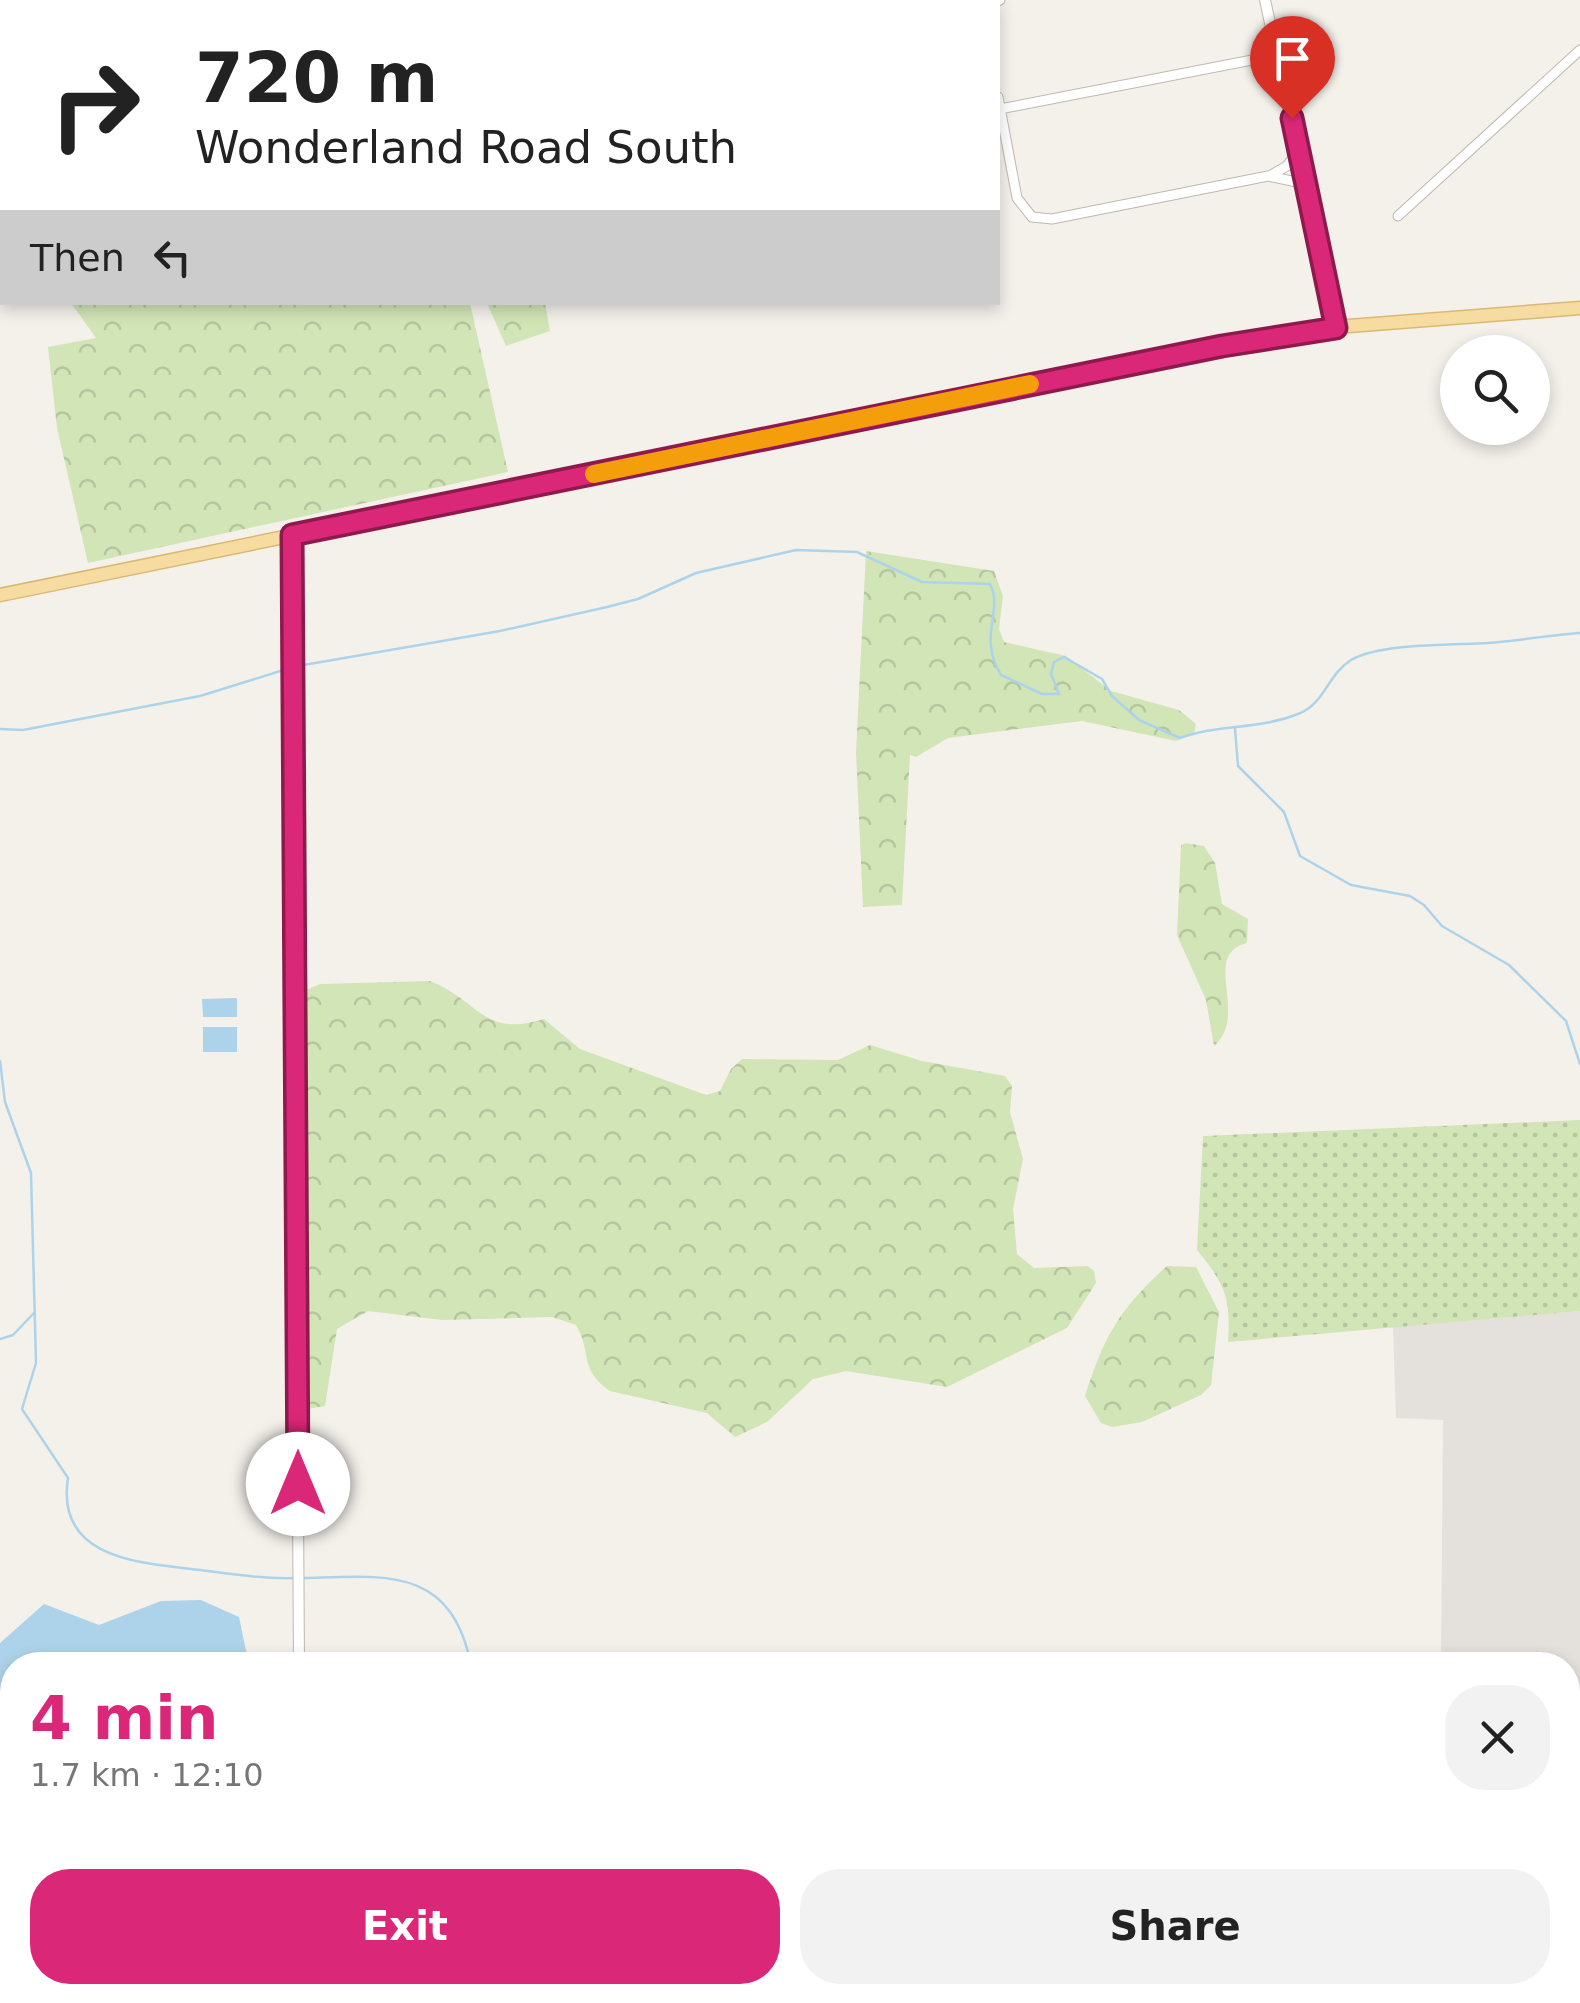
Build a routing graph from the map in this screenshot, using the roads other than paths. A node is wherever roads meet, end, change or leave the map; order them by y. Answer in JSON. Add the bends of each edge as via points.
{"nodes":[{"id":1,"x":1265,"y":0,"type":"edge"},
{"id":2,"x":1580,"y":50,"type":"edge"},
{"id":3,"x":1278,"y":55,"type":"junction"},
{"id":4,"x":1000,"y":110,"type":"edge"},
{"id":5,"x":1299,"y":149,"type":"junction"},
{"id":6,"x":1268,"y":176,"type":"junction"},
{"id":7,"x":1306,"y":184,"type":"junction"},
{"id":8,"x":1398,"y":216,"type":"dead end"},
{"id":9,"x":1580,"y":308,"type":"edge"},
{"id":10,"x":1336,"y":328,"type":"junction"},
{"id":11,"x":292,"y":535,"type":"junction"},
{"id":12,"x":0,"y":595,"type":"edge"},
{"id":13,"x":299,"y":1652,"type":"edge"}],
"edges":[{"from":1,"to":3,"type":"street"},
{"from":2,"to":8,"type":"street"},
{"from":3,"to":4,"type":"street"},
{"from":3,"to":5,"type":"street"},
{"from":4,"to":6,"type":"street","via":[[1017,198],[1026,213],[1040,219]]},
{"from":5,"to":6,"type":"street"},
{"from":5,"to":7,"type":"street"},
{"from":6,"to":7,"type":"street"},
{"from":7,"to":10,"type":"street"},
{"from":9,"to":10,"type":"main road"},
{"from":10,"to":11,"type":"main road"},
{"from":11,"to":12,"type":"main road"},
{"from":11,"to":13,"type":"street"}]}
